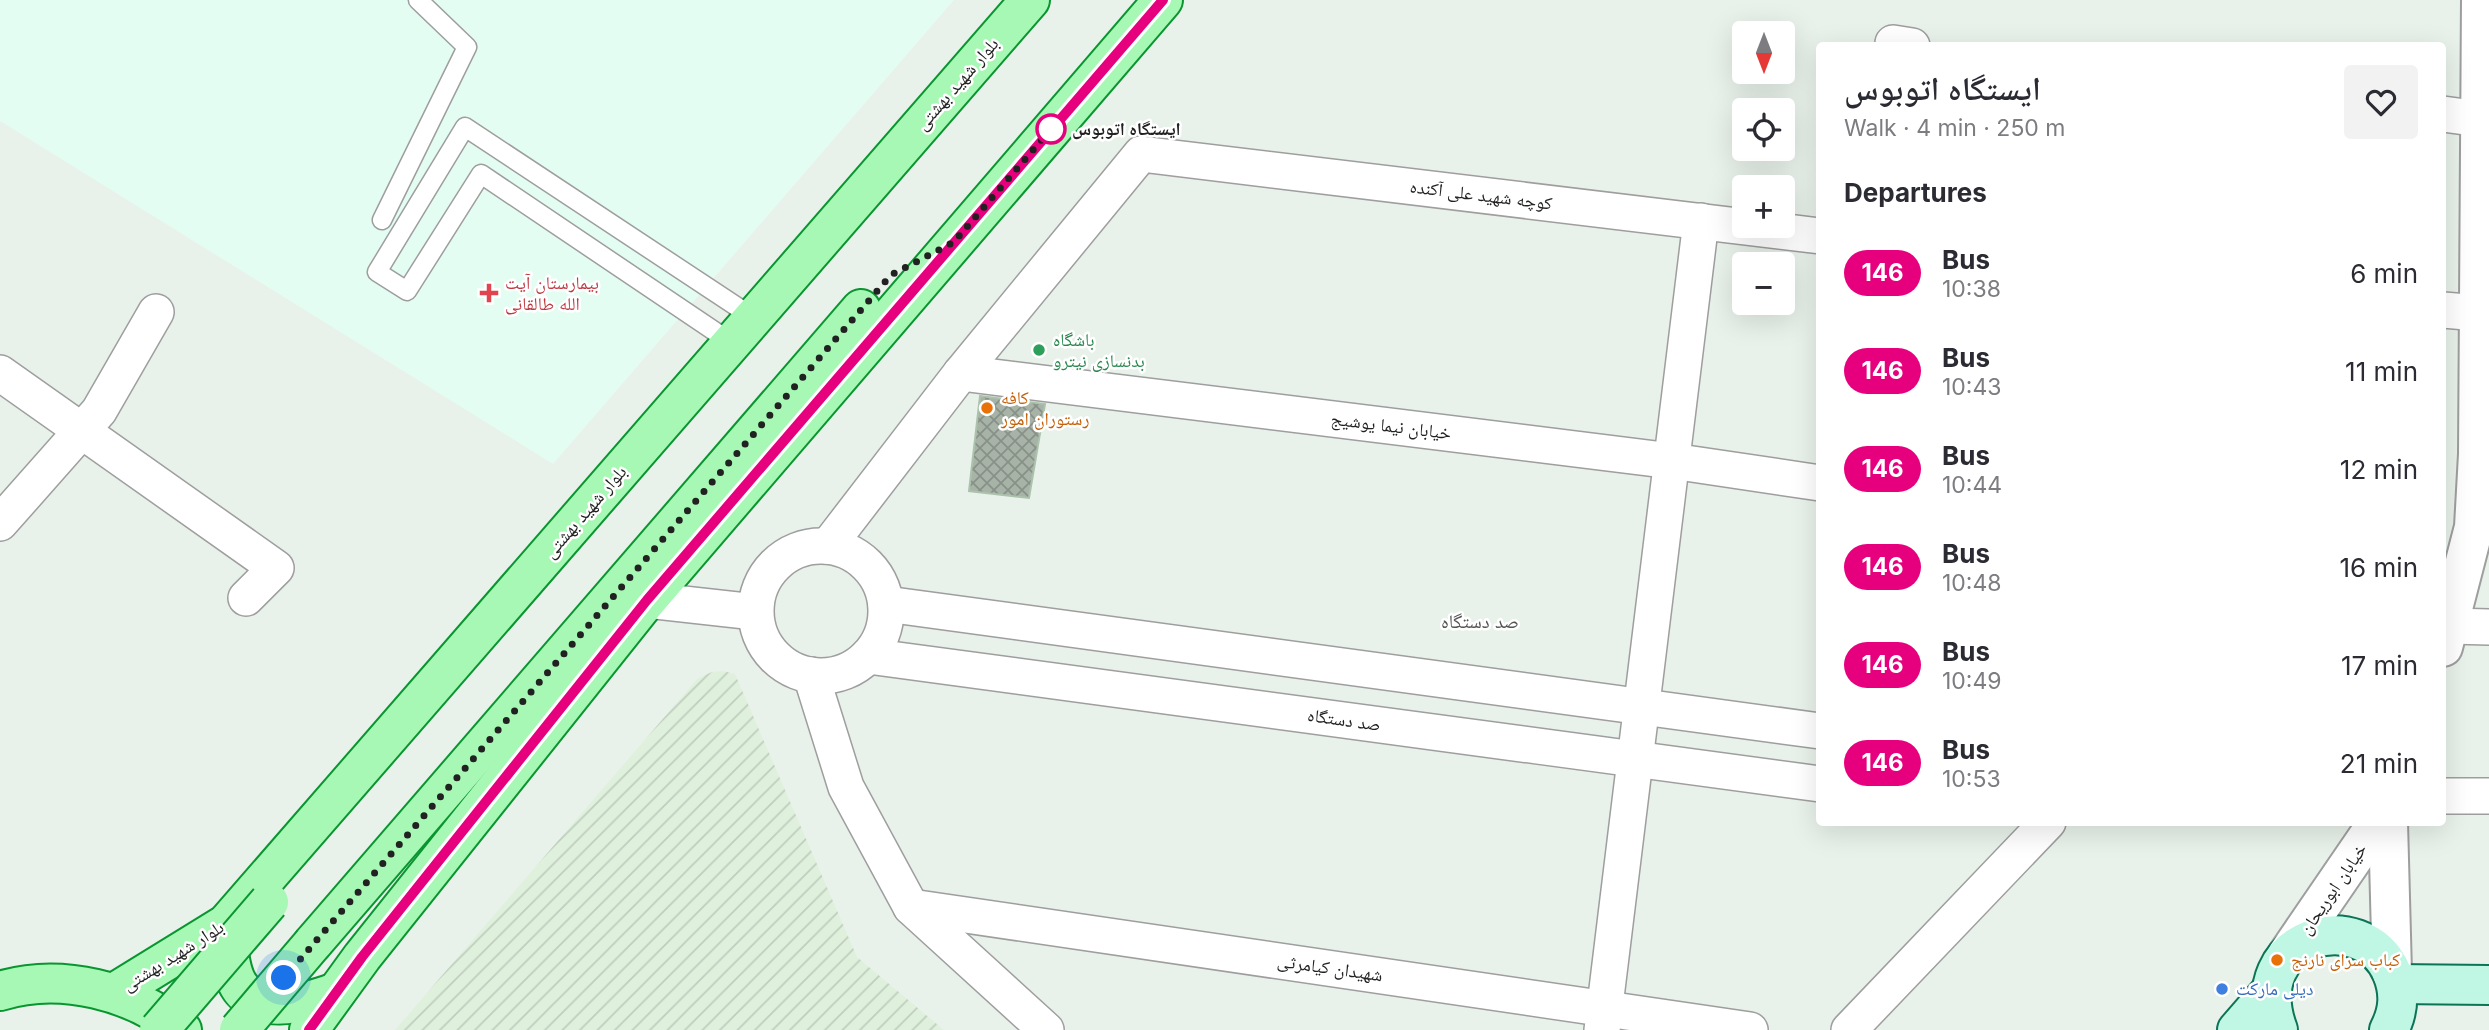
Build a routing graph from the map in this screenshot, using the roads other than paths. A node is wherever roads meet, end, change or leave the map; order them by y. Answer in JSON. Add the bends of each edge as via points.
{"nodes":[{"id":1,"x":418,"y":0,"type":"edge"},
{"id":2,"x":1030,"y":0,"type":"edge"},
{"id":3,"x":1163,"y":0,"type":"edge"},
{"id":4,"x":2483,"y":10,"type":"edge"},
{"id":5,"x":2446,"y":114,"type":"edge"},
{"id":6,"x":2480,"y":119,"type":"junction"},
{"id":7,"x":877,"y":176,"type":"junction"},
{"id":8,"x":382,"y":220,"type":"dead end"},
{"id":9,"x":1701,"y":221,"type":"junction"},
{"id":10,"x":1816,"y":235,"type":"edge"},
{"id":11,"x":2484,"y":237,"type":"edge"},
{"id":12,"x":954,"y":242,"type":"junction"},
{"id":13,"x":156,"y":312,"type":"dead end"},
{"id":14,"x":2461,"y":312,"type":"edge"},
{"id":15,"x":743,"y":330,"type":"junction"},
{"id":16,"x":0,"y":373,"type":"edge"},
{"id":17,"x":961,"y":373,"type":"junction"},
{"id":18,"x":81,"y":430,"type":"junction"},
{"id":19,"x":2484,"y":454,"type":"edge"},
{"id":20,"x":1672,"y":461,"type":"junction"},
{"id":21,"x":1816,"y":482,"type":"edge"},
{"id":22,"x":0,"y":523,"type":"edge"},
{"id":23,"x":828,"y":545,"type":"junction"},
{"id":24,"x":246,"y":598,"type":"dead end"},
{"id":25,"x":647,"y":600,"type":"junction"},
{"id":26,"x":886,"y":604,"type":"junction"},
{"id":27,"x":755,"y":612,"type":"junction"},
{"id":28,"x":2489,"y":627,"type":"edge"},
{"id":29,"x":2446,"y":636,"type":"edge"},
{"id":30,"x":868,"y":656,"type":"junction"},
{"id":31,"x":811,"y":675,"type":"junction"},
{"id":32,"x":1642,"y":707,"type":"junction"},
{"id":33,"x":1816,"y":730,"type":"edge"},
{"id":34,"x":1636,"y":758,"type":"junction"},
{"id":35,"x":1816,"y":783,"type":"edge"},
{"id":36,"x":2446,"y":796,"type":"edge"},
{"id":37,"x":2489,"y":796,"type":"edge"},
{"id":38,"x":2044,"y":826,"type":"edge"},
{"id":39,"x":2375,"y":826,"type":"edge"},
{"id":40,"x":2388,"y":826,"type":"edge"},
{"id":41,"x":911,"y":907,"type":"junction"},
{"id":42,"x":226,"y":924,"type":"junction"},
{"id":43,"x":2287,"y":955,"type":"junction"},
{"id":44,"x":2394,"y":979,"type":"junction"},
{"id":45,"x":2489,"y":985,"type":"edge"},
{"id":46,"x":0,"y":991,"type":"edge"},
{"id":47,"x":337,"y":992,"type":"junction"},
{"id":48,"x":2270,"y":992,"type":"junction"},
{"id":49,"x":114,"y":993,"type":"junction"},
{"id":50,"x":1603,"y":1018,"type":"edge"},
{"id":51,"x":159,"y":1030,"type":"edge"},
{"id":52,"x":182,"y":1030,"type":"edge"},
{"id":53,"x":239,"y":1030,"type":"edge"},
{"id":54,"x":309,"y":1030,"type":"edge"},
{"id":55,"x":1046,"y":1030,"type":"edge"},
{"id":56,"x":1750,"y":1030,"type":"edge"},
{"id":57,"x":1849,"y":1030,"type":"edge"},
{"id":58,"x":2236,"y":1030,"type":"edge"},
{"id":59,"x":2278,"y":1030,"type":"edge"},
{"id":60,"x":2389,"y":1030,"type":"edge"}],
"edges":[{"from":1,"to":8,"type":"lane","via":[[467,47]]},
{"from":2,"to":7,"type":"main road","name":"بلوار شهید بهشتی"},
{"from":3,"to":12,"type":"main road"},
{"from":4,"to":6,"type":"street"},
{"from":5,"to":6,"type":"street"},
{"from":6,"to":11,"type":"street"},
{"from":7,"to":15,"type":"main road","name":"بلوار شهید بهشتی"},
{"from":7,"to":51,"type":"main road","bridge":true,"via":[[849,237]]},
{"from":9,"to":10,"type":"street","name":"کوچه شهید علی آکنده"},
{"from":9,"to":17,"type":"street","name":"کوچه شهید علی آکنده","via":[[1141,154]]},
{"from":9,"to":20,"type":"street"},
{"from":11,"to":14,"type":"street"},
{"from":12,"to":25,"type":"main road"},
{"from":12,"to":53,"type":"main road","bridge":true,"via":[[891,275]]},
{"from":13,"to":18,"type":"street","via":[[99,411]]},
{"from":14,"to":19,"type":"street"},
{"from":15,"to":15,"type":"lane","via":[[465,127],[377,272],[407,291],[481,174]]},
{"from":15,"to":42,"type":"main road","name":"بلوار شهید بهشتی"},
{"from":16,"to":18,"type":"street"},
{"from":17,"to":20,"type":"street","name":"خیابان نیما یوشیج"},
{"from":17,"to":23,"type":"street"},
{"from":18,"to":22,"type":"street"},
{"from":18,"to":24,"type":"street","via":[[276,568]]},
{"from":19,"to":29,"type":"street","via":[[2474,527]]},
{"from":20,"to":21,"type":"street","name":"خیابان نیما یوشیج"},
{"from":20,"to":32,"type":"street"},
{"from":23,"to":26,"type":"street","via":[[867,564],[881,583]]},
{"from":23,"to":27,"type":"street","via":[[800,549],[776,562],[760,585]]},
{"from":25,"to":27,"type":"street"},
{"from":25,"to":47,"type":"main road"},
{"from":26,"to":30,"type":"street","via":[[879,641]]},
{"from":26,"to":32,"type":"street"},
{"from":27,"to":31,"type":"street","via":[[760,635],[771,654],[790,668]]},
{"from":28,"to":29,"type":"street"},
{"from":30,"to":31,"type":"street","via":[[832,675]]},
{"from":30,"to":34,"type":"street","name":"صد دستگاه"},
{"from":31,"to":41,"type":"street","via":[[846,788]]},
{"from":32,"to":33,"type":"street"},
{"from":32,"to":34,"type":"street"},
{"from":34,"to":35,"type":"street","name":"صد دستگاه"},
{"from":34,"to":50,"type":"street"},
{"from":36,"to":37,"type":"street"},
{"from":38,"to":57,"type":"street"},
{"from":39,"to":43,"type":"street","name":"خیابان ابوریحان"},
{"from":40,"to":44,"type":"street"},
{"from":41,"to":50,"type":"street","name":"شهیدان کیامرثی"},
{"from":41,"to":55,"type":"street"},
{"from":42,"to":47,"type":"main road","via":[[235,980],[250,998],[279,1005]]},
{"from":42,"to":49,"type":"main road","name":"بلوار شهید بهشتی"},
{"from":43,"to":44,"type":"main road","via":[[2302,943],[2340,935],[2376,951]]},
{"from":43,"to":48,"type":"main road"},
{"from":44,"to":45,"type":"main road"},
{"from":44,"to":60,"type":"main road","via":[[2398,999]]},
{"from":46,"to":49,"type":"main road","via":[[42,985]]},
{"from":47,"to":54,"type":"main road"},
{"from":48,"to":58,"type":"main road"},
{"from":48,"to":59,"type":"main road"},
{"from":49,"to":52,"type":"main road","via":[[163,1015]]},
{"from":50,"to":56,"type":"street","name":"شهیدان کیامرثی"}]}
